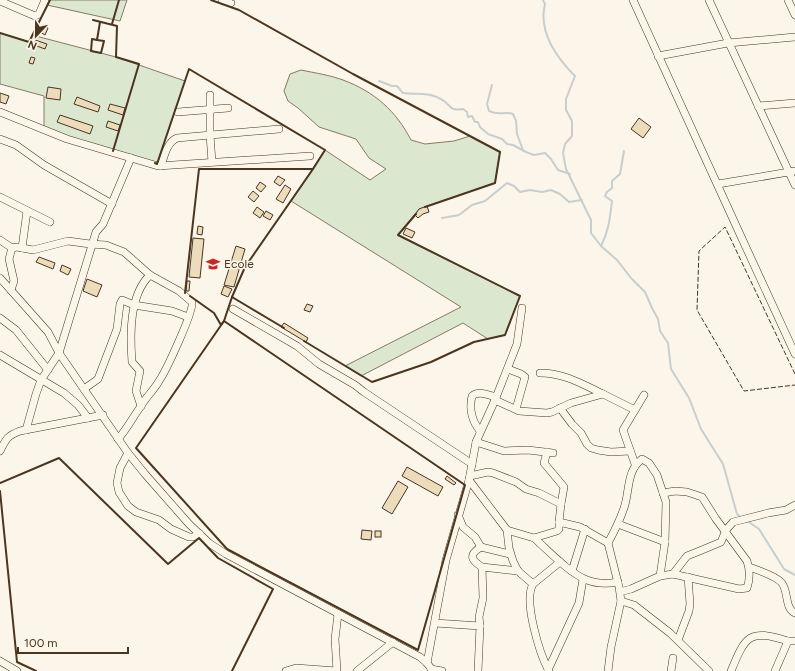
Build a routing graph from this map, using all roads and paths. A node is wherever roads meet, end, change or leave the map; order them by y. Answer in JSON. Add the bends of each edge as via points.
{"nodes":[{"id":1,"x":45,"y":0,"type":"edge"},
{"id":2,"x":222,"y":0,"type":"edge"},
{"id":3,"x":633,"y":0,"type":"edge"},
{"id":4,"x":709,"y":0,"type":"edge"},
{"id":5,"x":788,"y":0,"type":"edge"},
{"id":6,"x":0,"y":1,"type":"edge"},
{"id":7,"x":231,"y":3,"type":"dead end"},
{"id":8,"x":795,"y":15,"type":"edge"},
{"id":9,"x":795,"y":37,"type":"edge"},
{"id":10,"x":728,"y":43,"type":"junction"},
{"id":11,"x":658,"y":56,"type":"junction"},
{"id":12,"x":210,"y":95,"type":"dead end"},
{"id":13,"x":795,"y":103,"type":"edge"},
{"id":14,"x":758,"y":106,"type":"junction"},
{"id":15,"x":228,"y":108,"type":"dead end"},
{"id":16,"x":211,"y":109,"type":"junction"},
{"id":17,"x":0,"y":112,"type":"edge"},
{"id":18,"x":178,"y":112,"type":"dead end"},
{"id":19,"x":279,"y":129,"type":"dead end"},
{"id":20,"x":210,"y":135,"type":"junction"},
{"id":21,"x":0,"y":139,"type":"edge"},
{"id":22,"x":310,"y":156,"type":"dead end"},
{"id":23,"x":131,"y":158,"type":"junction"},
{"id":24,"x":212,"y":162,"type":"junction"},
{"id":25,"x":161,"y":166,"type":"junction"},
{"id":26,"x":792,"y":171,"type":"edge"},
{"id":27,"x":718,"y":184,"type":"junction"},
{"id":28,"x":795,"y":185,"type":"edge"},
{"id":29,"x":0,"y":197,"type":"edge"},
{"id":30,"x":112,"y":204,"type":"junction"},
{"id":31,"x":27,"y":211,"type":"junction"},
{"id":32,"x":50,"y":222,"type":"dead end"},
{"id":33,"x":0,"y":240,"type":"edge"},
{"id":34,"x":92,"y":245,"type":"junction"},
{"id":35,"x":12,"y":248,"type":"junction"},
{"id":36,"x":22,"y":248,"type":"junction"},
{"id":37,"x":150,"y":275,"type":"junction"},
{"id":38,"x":0,"y":278,"type":"edge"},
{"id":39,"x":11,"y":290,"type":"junction"},
{"id":40,"x":134,"y":305,"type":"junction"},
{"id":41,"x":522,"y":308,"type":"dead end"},
{"id":42,"x":233,"y":309,"type":"dead end"},
{"id":43,"x":188,"y":317,"type":"junction"},
{"id":44,"x":0,"y":318,"type":"edge"},
{"id":45,"x":59,"y":353,"type":"junction"},
{"id":46,"x":795,"y":354,"type":"edge"},
{"id":47,"x":0,"y":355,"type":"edge"},
{"id":48,"x":508,"y":369,"type":"junction"},
{"id":49,"x":48,"y":370,"type":"junction"},
{"id":50,"x":540,"y":373,"type":"dead end"},
{"id":51,"x":41,"y":380,"type":"junction"},
{"id":52,"x":84,"y":389,"type":"junction"},
{"id":53,"x":603,"y":394,"type":"junction"},
{"id":54,"x":644,"y":395,"type":"dead end"},
{"id":55,"x":495,"y":399,"type":"junction"},
{"id":56,"x":141,"y":406,"type":"junction"},
{"id":57,"x":560,"y":408,"type":"junction"},
{"id":58,"x":516,"y":410,"type":"junction"},
{"id":59,"x":635,"y":410,"type":"junction"},
{"id":60,"x":103,"y":416,"type":"junction"},
{"id":61,"x":88,"y":418,"type":"junction"},
{"id":62,"x":26,"y":430,"type":"junction"},
{"id":63,"x":480,"y":431,"type":"junction"},
{"id":64,"x":118,"y":439,"type":"junction"},
{"id":65,"x":2,"y":442,"type":"edge"},
{"id":66,"x":476,"y":442,"type":"junction"},
{"id":67,"x":0,"y":451,"type":"edge"},
{"id":68,"x":630,"y":451,"type":"junction"},
{"id":69,"x":128,"y":453,"type":"junction"},
{"id":70,"x":472,"y":464,"type":"junction"},
{"id":71,"x":635,"y":464,"type":"junction"},
{"id":72,"x":470,"y":478,"type":"junction"},
{"id":73,"x":663,"y":493,"type":"junction"},
{"id":74,"x":561,"y":504,"type":"junction"},
{"id":75,"x":795,"y":506,"type":"edge"},
{"id":76,"x":458,"y":515,"type":"junction"},
{"id":77,"x":559,"y":522,"type":"junction"},
{"id":78,"x":618,"y":524,"type":"junction"},
{"id":79,"x":507,"y":530,"type":"junction"},
{"id":80,"x":585,"y":530,"type":"junction"},
{"id":81,"x":726,"y":530,"type":"junction"},
{"id":82,"x":200,"y":534,"type":"junction"},
{"id":83,"x":534,"y":538,"type":"junction"},
{"id":84,"x":665,"y":542,"type":"junction"},
{"id":85,"x":608,"y":543,"type":"junction"},
{"id":86,"x":481,"y":546,"type":"junction"},
{"id":87,"x":510,"y":554,"type":"junction"},
{"id":88,"x":560,"y":562,"type":"junction"},
{"id":89,"x":482,"y":567,"type":"junction"},
{"id":90,"x":749,"y":567,"type":"junction"},
{"id":91,"x":518,"y":571,"type":"junction"},
{"id":92,"x":572,"y":571,"type":"junction"},
{"id":93,"x":673,"y":574,"type":"junction"},
{"id":94,"x":660,"y":576,"type":"junction"},
{"id":95,"x":688,"y":577,"type":"junction"},
{"id":96,"x":583,"y":579,"type":"junction"},
{"id":97,"x":618,"y":582,"type":"junction"},
{"id":98,"x":533,"y":584,"type":"junction"},
{"id":99,"x":620,"y":592,"type":"junction"},
{"id":100,"x":621,"y":601,"type":"junction"},
{"id":101,"x":795,"y":613,"type":"edge"},
{"id":102,"x":338,"y":614,"type":"junction"},
{"id":103,"x":435,"y":623,"type":"junction"},
{"id":104,"x":480,"y":626,"type":"junction"},
{"id":105,"x":678,"y":640,"type":"junction"},
{"id":106,"x":792,"y":641,"type":"edge"},
{"id":107,"x":392,"y":642,"type":"junction"},
{"id":108,"x":673,"y":658,"type":"dead end"},
{"id":109,"x":0,"y":661,"type":"edge"},
{"id":110,"x":430,"y":668,"type":"edge"},
{"id":111,"x":289,"y":670,"type":"edge"},
{"id":112,"x":549,"y":670,"type":"edge"},
{"id":113,"x":17,"y":671,"type":"edge"},
{"id":114,"x":357,"y":671,"type":"edge"},
{"id":115,"x":442,"y":671,"type":"edge"},
{"id":116,"x":478,"y":671,"type":"edge"},
{"id":117,"x":608,"y":671,"type":"edge"},
{"id":118,"x":671,"y":671,"type":"edge"},
{"id":119,"x":709,"y":671,"type":"edge"},
{"id":120,"x":732,"y":671,"type":"edge"},
{"id":121,"x":775,"y":671,"type":"edge"}],
"edges":[{"from":1,"to":6,"type":"street","via":[[39,14],[35,16]]},
{"from":2,"to":7,"type":"street"},
{"from":3,"to":11,"type":"street"},
{"from":4,"to":10,"type":"street"},
{"from":5,"to":8,"type":"street"},
{"from":9,"to":10,"type":"street"},
{"from":10,"to":11,"type":"street"},
{"from":10,"to":14,"type":"street"},
{"from":11,"to":27,"type":"street"},
{"from":12,"to":16,"type":"street"},
{"from":13,"to":14,"type":"street"},
{"from":14,"to":26,"type":"street"},
{"from":15,"to":16,"type":"street"},
{"from":16,"to":18,"type":"street"},
{"from":16,"to":20,"type":"street"},
{"from":17,"to":23,"type":"street","via":[[67,139]]},
{"from":19,"to":20,"type":"street"},
{"from":20,"to":24,"type":"street"},
{"from":20,"to":25,"type":"street","via":[[175,138],[166,151]]},
{"from":21,"to":30,"type":"street","via":[[16,145],[44,166]]},
{"from":22,"to":24,"type":"street"},
{"from":23,"to":25,"type":"street"},
{"from":23,"to":30,"type":"street"},
{"from":24,"to":25,"type":"street"},
{"from":26,"to":27,"type":"street"},
{"from":26,"to":28,"type":"street"},
{"from":27,"to":46,"type":"street"},
{"from":29,"to":31,"type":"street"},
{"from":30,"to":34,"type":"street","via":[[103,224],[96,232]]},
{"from":31,"to":32,"type":"street"},
{"from":31,"to":36,"type":"street"},
{"from":33,"to":35,"type":"street"},
{"from":34,"to":36,"type":"street","via":[[68,241],[38,249]]},
{"from":34,"to":37,"type":"street","via":[[103,244],[117,248]]},
{"from":34,"to":45,"type":"street"},
{"from":35,"to":36,"type":"street"},
{"from":35,"to":39,"type":"street","via":[[9,259],[14,281]]},
{"from":37,"to":40,"type":"street","via":[[141,286]]},
{"from":37,"to":43,"type":"street","via":[[190,300],[192,305]]},
{"from":38,"to":39,"type":"street"},
{"from":39,"to":45,"type":"street","via":[[48,332]]},
{"from":40,"to":43,"type":"street","via":[[167,310]]},
{"from":40,"to":52,"type":"street","via":[[121,301],[117,329],[98,379]]},
{"from":40,"to":56,"type":"street","via":[[132,359],[140,371],[136,391]]},
{"from":41,"to":48,"type":"street","via":[[517,344]]},
{"from":42,"to":70,"type":"street","via":[[297,346],[319,364],[355,385]]},
{"from":43,"to":56,"type":"street","via":[[164,372]]},
{"from":44,"to":49,"type":"street","via":[[16,330]]},
{"from":45,"to":49,"type":"street"},
{"from":45,"to":52,"type":"street"},
{"from":47,"to":51,"type":"street"},
{"from":48,"to":55,"type":"street"},
{"from":48,"to":58,"type":"street","via":[[525,377]]},
{"from":49,"to":51,"type":"street"},
{"from":50,"to":53,"type":"street","via":[[565,376]]},
{"from":51,"to":61,"type":"street","via":[[68,396]]},
{"from":51,"to":62,"type":"street"},
{"from":52,"to":60,"type":"street"},
{"from":53,"to":57,"type":"street","via":[[571,402]]},
{"from":53,"to":59,"type":"street"},
{"from":54,"to":59,"type":"street"},
{"from":55,"to":58,"type":"street"},
{"from":55,"to":63,"type":"street"},
{"from":55,"to":63,"type":"street","via":[[480,393],[474,393],[472,396],[471,414]]},
{"from":56,"to":64,"type":"street"},
{"from":57,"to":58,"type":"street","via":[[547,413]]},
{"from":57,"to":68,"type":"street","via":[[591,448],[611,452]]},
{"from":59,"to":68,"type":"street","via":[[623,430]]},
{"from":60,"to":61,"type":"street"},
{"from":60,"to":64,"type":"street"},
{"from":61,"to":62,"type":"street"},
{"from":62,"to":65,"type":"street"},
{"from":63,"to":66,"type":"street"},
{"from":64,"to":69,"type":"street"},
{"from":65,"to":67,"type":"street"},
{"from":66,"to":70,"type":"street"},
{"from":66,"to":74,"type":"street","via":[[504,451],[550,452],[544,463],[564,487]]},
{"from":68,"to":71,"type":"street"},
{"from":69,"to":82,"type":"street"},
{"from":69,"to":82,"type":"street","via":[[120,468],[117,483],[119,492],[128,506],[189,537]]},
{"from":70,"to":72,"type":"street"},
{"from":71,"to":73,"type":"street","via":[[642,459],[649,463],[657,475]]},
{"from":71,"to":78,"type":"street"},
{"from":72,"to":74,"type":"street","via":[[488,472],[493,473]]},
{"from":72,"to":76,"type":"street"},
{"from":72,"to":79,"type":"street"},
{"from":73,"to":81,"type":"street","via":[[675,491],[702,496]]},
{"from":73,"to":84,"type":"street","via":[[666,502]]},
{"from":74,"to":77,"type":"street"},
{"from":75,"to":81,"type":"street","via":[[733,522]]},
{"from":76,"to":86,"type":"street","via":[[464,528]]},
{"from":76,"to":103,"type":"street","via":[[446,560]]},
{"from":77,"to":80,"type":"street"},
{"from":77,"to":83,"type":"street","via":[[559,529],[556,531]]},
{"from":78,"to":84,"type":"street"},
{"from":78,"to":85,"type":"street"},
{"from":79,"to":83,"type":"street"},
{"from":79,"to":87,"type":"street"},
{"from":80,"to":85,"type":"street"},
{"from":80,"to":92,"type":"street"},
{"from":81,"to":90,"type":"street"},
{"from":81,"to":93,"type":"street","via":[[721,542],[687,556]]},
{"from":82,"to":102,"type":"street","via":[[226,554]]},
{"from":83,"to":88,"type":"street"},
{"from":84,"to":94,"type":"street"},
{"from":85,"to":97,"type":"street"},
{"from":86,"to":87,"type":"street"},
{"from":86,"to":89,"type":"street","via":[[472,559]]},
{"from":87,"to":91,"type":"street"},
{"from":88,"to":92,"type":"street"},
{"from":88,"to":98,"type":"street"},
{"from":89,"to":91,"type":"street"},
{"from":89,"to":104,"type":"street","via":[[483,598]]},
{"from":90,"to":95,"type":"street","via":[[746,589]]},
{"from":90,"to":101,"type":"street","via":[[781,582],[790,609]]},
{"from":91,"to":98,"type":"street"},
{"from":92,"to":96,"type":"street"},
{"from":93,"to":94,"type":"street"},
{"from":93,"to":95,"type":"street"},
{"from":94,"to":99,"type":"street"},
{"from":95,"to":105,"type":"street","via":[[689,611]]},
{"from":96,"to":97,"type":"street","via":[[601,584]]},
{"from":96,"to":112,"type":"street","via":[[578,603]]},
{"from":97,"to":99,"type":"street"},
{"from":98,"to":112,"type":"street","via":[[530,590],[531,609],[540,653]]},
{"from":99,"to":100,"type":"street"},
{"from":100,"to":105,"type":"street","via":[[634,605]]},
{"from":100,"to":117,"type":"street"},
{"from":102,"to":107,"type":"street"},
{"from":102,"to":111,"type":"street","via":[[335,639],[337,671]]},
{"from":103,"to":104,"type":"street"},
{"from":103,"to":110,"type":"street"},
{"from":104,"to":116,"type":"street"},
{"from":105,"to":119,"type":"street"},
{"from":106,"to":120,"type":"street","via":[[756,635],[741,647]]},
{"from":106,"to":121,"type":"street"},
{"from":107,"to":110,"type":"street","via":[[420,658]]},
{"from":107,"to":114,"type":"street"},
{"from":108,"to":118,"type":"street"},
{"from":109,"to":113,"type":"street"},
{"from":110,"to":115,"type":"street"}]}
